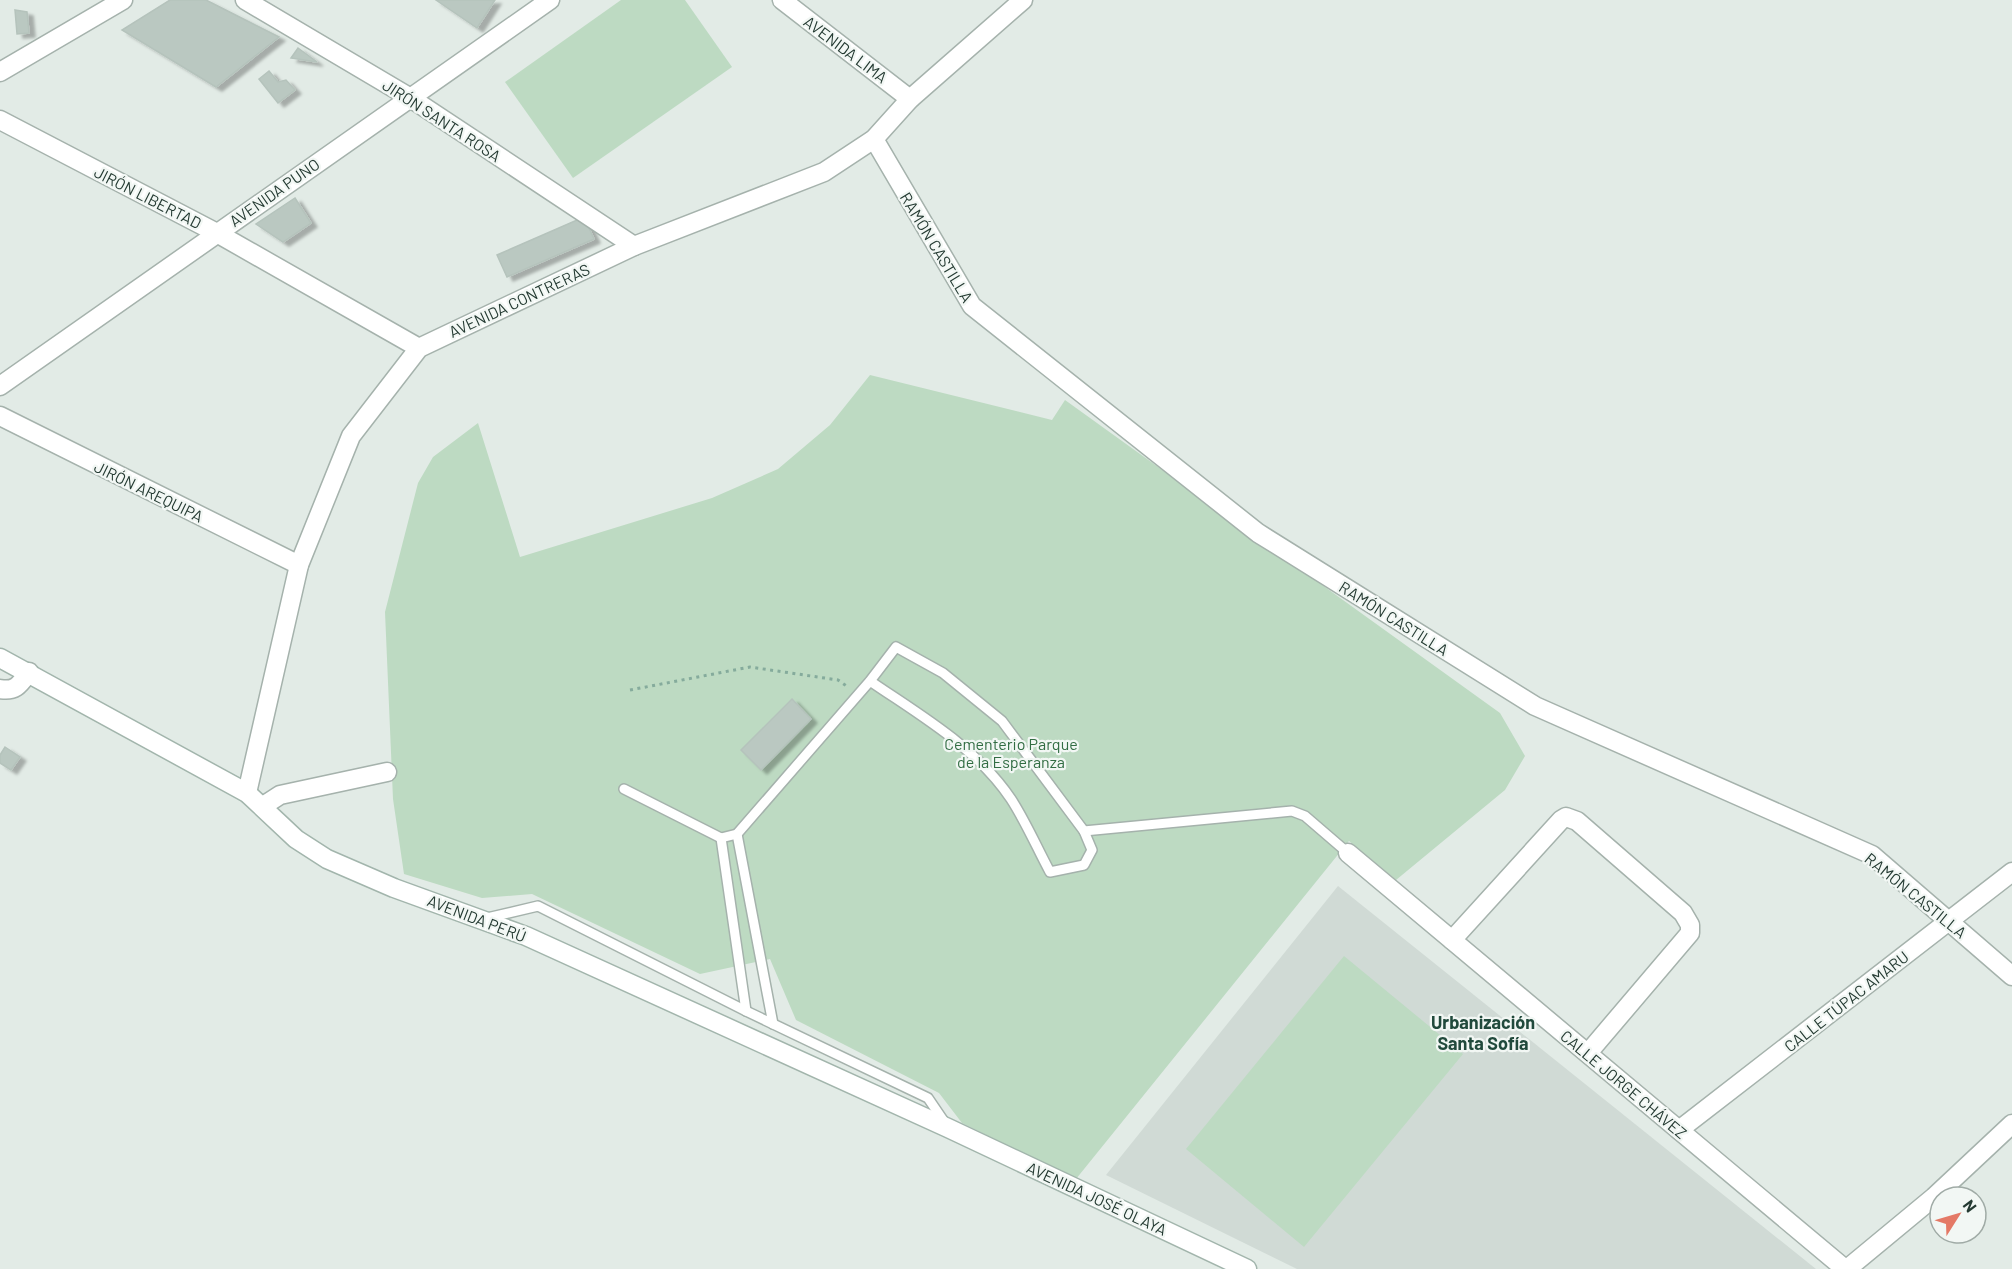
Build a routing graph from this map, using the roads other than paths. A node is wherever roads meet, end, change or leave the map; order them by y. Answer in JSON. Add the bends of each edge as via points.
{"nodes":[{"id":1,"x":123,"y":0,"type":"edge"},
{"id":2,"x":245,"y":0,"type":"edge"},
{"id":3,"x":550,"y":0,"type":"edge"},
{"id":4,"x":782,"y":0,"type":"edge"},
{"id":5,"x":1023,"y":0,"type":"edge"},
{"id":6,"x":0,"y":72,"type":"edge"},
{"id":7,"x":410,"y":98,"type":"junction"},
{"id":8,"x":910,"y":99,"type":"junction"},
{"id":9,"x":0,"y":120,"type":"edge"},
{"id":10,"x":874,"y":139,"type":"junction"},
{"id":11,"x":215,"y":232,"type":"junction"},
{"id":12,"x":634,"y":246,"type":"junction"},
{"id":13,"x":419,"y":348,"type":"junction"},
{"id":14,"x":0,"y":386,"type":"edge"},
{"id":15,"x":0,"y":416,"type":"edge"},
{"id":16,"x":299,"y":565,"type":"junction"},
{"id":17,"x":0,"y":657,"type":"edge"},
{"id":18,"x":29,"y":672,"type":"junction"},
{"id":19,"x":870,"y":681,"type":"junction"},
{"id":20,"x":0,"y":689,"type":"edge"},
{"id":21,"x":387,"y":772,"type":"dead end"},
{"id":22,"x":624,"y":789,"type":"dead end"},
{"id":23,"x":247,"y":793,"type":"junction"},
{"id":24,"x":263,"y":806,"type":"junction"},
{"id":25,"x":1084,"y":831,"type":"junction"},
{"id":26,"x":737,"y":834,"type":"junction"},
{"id":27,"x":721,"y":838,"type":"junction"},
{"id":28,"x":1348,"y":852,"type":"joint"},
{"id":29,"x":2012,"y":872,"type":"edge"},
{"id":30,"x":483,"y":919,"type":"junction"},
{"id":31,"x":1949,"y":922,"type":"junction"},
{"id":32,"x":1452,"y":940,"type":"junction"},
{"id":33,"x":2012,"y":976,"type":"edge"},
{"id":34,"x":746,"y":1011,"type":"junction"},
{"id":35,"x":773,"y":1024,"type":"junction"},
{"id":36,"x":1588,"y":1053,"type":"junction"},
{"id":37,"x":2012,"y":1124,"type":"edge"},
{"id":38,"x":948,"y":1128,"type":"junction"},
{"id":39,"x":1679,"y":1130,"type":"junction"},
{"id":40,"x":1247,"y":1269,"type":"edge"},
{"id":41,"x":1846,"y":1269,"type":"edge"}],
"edges":[{"from":1,"to":6,"type":"street"},
{"from":2,"to":7,"type":"street","name":"JIRÓN SANTA ROSA"},
{"from":3,"to":7,"type":"street","name":"AVENIDA PUNO"},
{"from":4,"to":8,"type":"street","name":"AVENIDA LIMA"},
{"from":5,"to":8,"type":"street","name":"AVENIDA CONTRERAS"},
{"from":7,"to":11,"type":"street","name":"AVENIDA PUNO"},
{"from":7,"to":12,"type":"street","name":"JIRÓN SANTA ROSA"},
{"from":8,"to":10,"type":"street","name":"AVENIDA CONTRERAS"},
{"from":9,"to":11,"type":"street","name":"JIRÓN LIBERTAD"},
{"from":10,"to":12,"type":"street","name":"AVENIDA CONTRERAS","via":[[824,172]]},
{"from":10,"to":31,"type":"street","name":"RAMÓN CASTILLA","via":[[972,306],[1258,533],[1535,706],[1872,855]]},
{"from":11,"to":13,"type":"street","name":"JIRÓN LIBERTAD"},
{"from":11,"to":14,"type":"street","name":"AVENIDA PUNO"},
{"from":12,"to":13,"type":"street","name":"AVENIDA CONTRERAS"},
{"from":13,"to":16,"type":"street","name":"AVENIDA CONTRERAS","via":[[351,436]]},
{"from":15,"to":16,"type":"street","name":"JIRÓN AREQUIPA"},
{"from":16,"to":23,"type":"street","name":"AVENIDA CONTRERAS"},
{"from":17,"to":18,"type":"street","name":"AVENIDA PERÚ"},
{"from":18,"to":20,"type":"street","via":[[12,691]]},
{"from":18,"to":23,"type":"street","name":"AVENIDA PERÚ"},
{"from":19,"to":25,"type":"lane","via":[[896,647],[944,673],[1002,721]]},
{"from":19,"to":25,"type":"lane","via":[[978,759],[1011,799],[1050,872],[1084,865],[1092,850]]},
{"from":19,"to":26,"type":"lane"},
{"from":21,"to":24,"type":"street","via":[[280,795]]},
{"from":22,"to":27,"type":"lane"},
{"from":23,"to":24,"type":"street","name":"AVENIDA PERÚ"},
{"from":24,"to":30,"type":"street","name":"AVENIDA PERÚ","via":[[296,838],[327,859],[394,888]]},
{"from":25,"to":28,"type":"lane","via":[[1292,811],[1305,816]]},
{"from":26,"to":27,"type":"lane"},
{"from":26,"to":35,"type":"lane"},
{"from":27,"to":34,"type":"lane"},
{"from":28,"to":32,"type":"street","name":"CALLE JORGE CHÁVEZ"},
{"from":29,"to":31,"type":"street","name":"CALLE TÚPAC AMARU"},
{"from":30,"to":34,"type":"lane","via":[[538,906]]},
{"from":30,"to":38,"type":"street","name":"AVENIDA PERÚ"},
{"from":31,"to":33,"type":"street","name":"RAMÓN CASTILLA"},
{"from":31,"to":39,"type":"street","name":"CALLE TÚPAC AMARU"},
{"from":32,"to":36,"type":"street","name":"CALLE JORGE CHÁVEZ"},
{"from":32,"to":36,"type":"street","via":[[1561,820],[1577,820],[1683,913],[1690,925],[1690,933]]},
{"from":34,"to":35,"type":"lane"},
{"from":35,"to":38,"type":"lane","via":[[928,1098]]},
{"from":36,"to":39,"type":"street","name":"CALLE JORGE CHÁVEZ"},
{"from":37,"to":41,"type":"street","via":[[1934,1197]]},
{"from":38,"to":40,"type":"street","name":"AVENIDA JOSÉ OLAYA"},
{"from":39,"to":41,"type":"street","name":"CALLE JORGE CHÁVEZ"}]}
